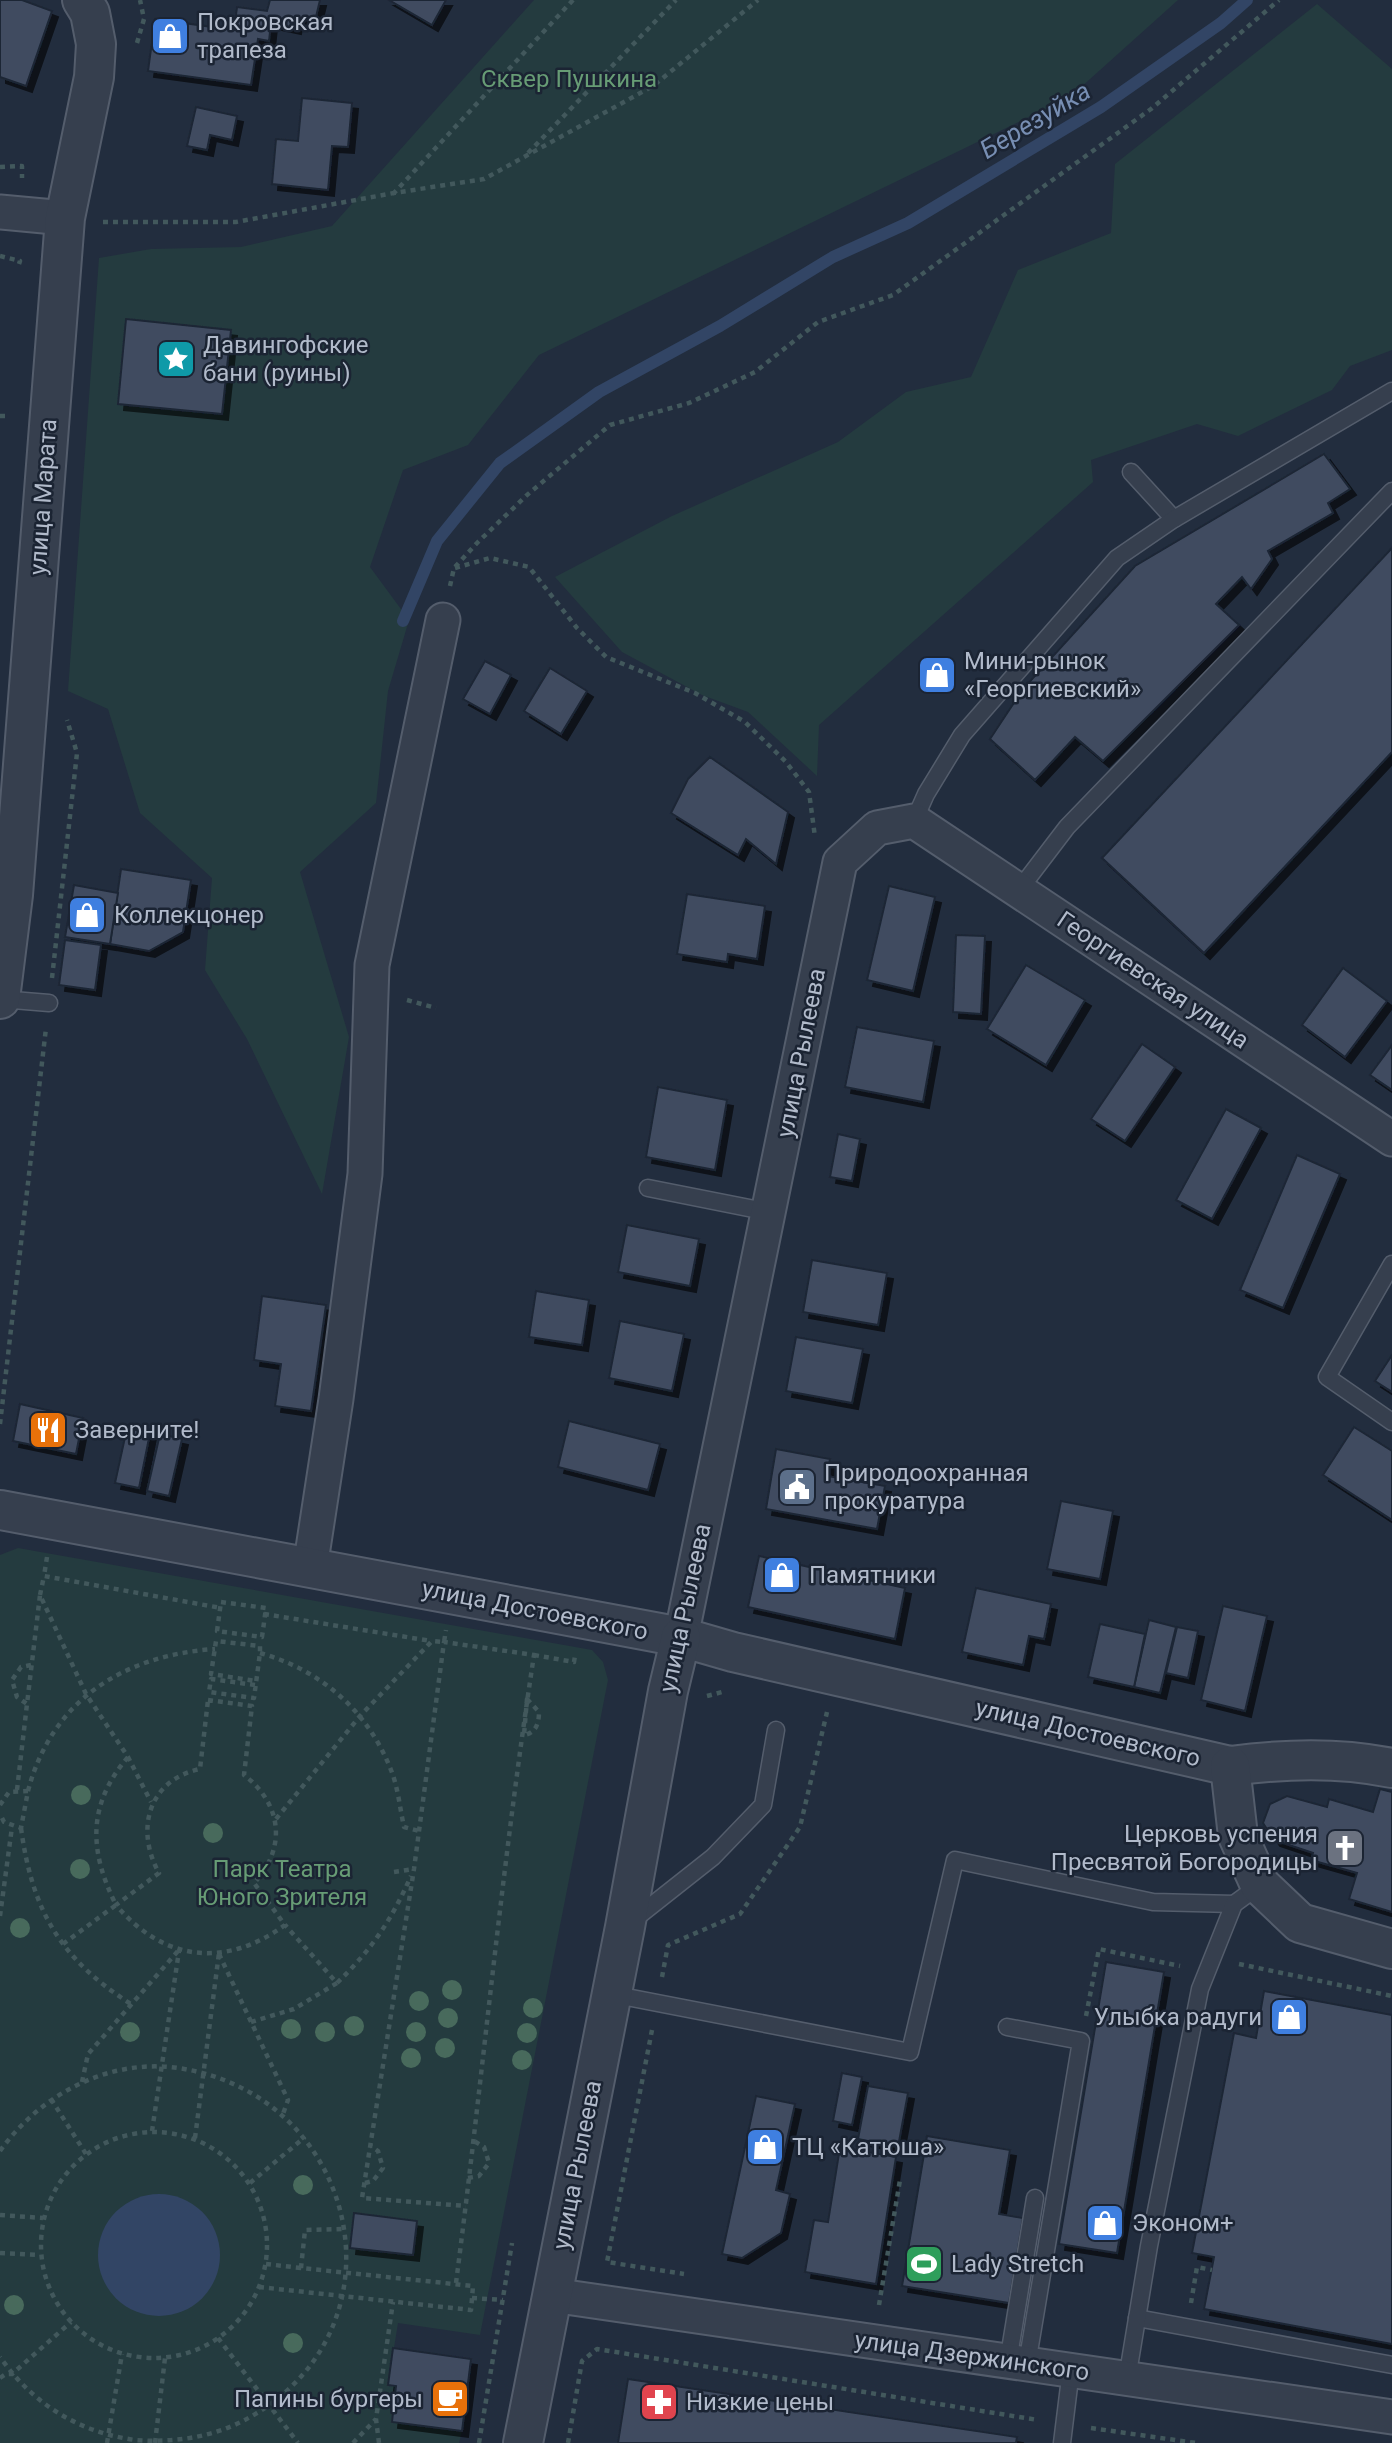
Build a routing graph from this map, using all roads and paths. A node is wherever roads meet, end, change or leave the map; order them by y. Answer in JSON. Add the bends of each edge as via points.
{"nodes":[{"id":1,"x":82,"y":0,"type":"edge"},
{"id":2,"x":573,"y":0,"type":"edge"},
{"id":3,"x":676,"y":0,"type":"edge"},
{"id":4,"x":758,"y":0,"type":"edge"},
{"id":5,"x":1279,"y":0,"type":"edge"},
{"id":6,"x":525,"y":156,"type":"junction"},
{"id":7,"x":394,"y":193,"type":"junction"},
{"id":8,"x":0,"y":212,"type":"edge"},
{"id":9,"x":65,"y":218,"type":"junction"},
{"id":10,"x":1392,"y":391,"type":"edge"},
{"id":11,"x":0,"y":416,"type":"edge"},
{"id":12,"x":10,"y":416,"type":"dead end"},
{"id":13,"x":1131,"y":472,"type":"dead end"},
{"id":14,"x":1392,"y":491,"type":"edge"},
{"id":15,"x":1174,"y":519,"type":"junction"},
{"id":16,"x":454,"y":568,"type":"junction"},
{"id":17,"x":443,"y":620,"type":"joint"},
{"id":18,"x":914,"y":821,"type":"junction"},
{"id":19,"x":815,"y":837,"type":"dead end"},
{"id":20,"x":1019,"y":890,"type":"junction"},
{"id":21,"x":0,"y":999,"type":"edge"},
{"id":22,"x":402,"y":999,"type":"dead end"},
{"id":23,"x":49,"y":1003,"type":"joint"},
{"id":24,"x":436,"y":1008,"type":"dead end"},
{"id":25,"x":1392,"y":1139,"type":"edge"},
{"id":26,"x":648,"y":1188,"type":"dead end"},
{"id":27,"x":769,"y":1212,"type":"junction"},
{"id":28,"x":1392,"y":1264,"type":"edge"},
{"id":29,"x":1392,"y":1422,"type":"edge"},
{"id":30,"x":0,"y":1424,"type":"edge"},
{"id":31,"x":0,"y":1510,"type":"edge"},
{"id":32,"x":48,"y":1552,"type":"dead end"},
{"id":33,"x":310,"y":1568,"type":"junction"},
{"id":34,"x":44,"y":1576,"type":"junction"},
{"id":35,"x":40,"y":1595,"type":"junction"},
{"id":36,"x":221,"y":1608,"type":"junction"},
{"id":37,"x":264,"y":1614,"type":"junction"},
{"id":38,"x":446,"y":1626,"type":"dead end"},
{"id":39,"x":217,"y":1632,"type":"junction"},
{"id":40,"x":239,"y":1634,"type":"junction"},
{"id":41,"x":262,"y":1637,"type":"junction"},
{"id":42,"x":681,"y":1637,"type":"junction"},
{"id":43,"x":216,"y":1641,"type":"junction"},
{"id":44,"x":432,"y":1641,"type":"junction"},
{"id":45,"x":444,"y":1642,"type":"junction"},
{"id":46,"x":238,"y":1643,"type":"junction"},
{"id":47,"x":215,"y":1649,"type":"junction"},
{"id":48,"x":260,"y":1650,"type":"junction"},
{"id":49,"x":31,"y":1665,"type":"junction"},
{"id":50,"x":211,"y":1677,"type":"junction"},
{"id":51,"x":256,"y":1683,"type":"junction"},
{"id":52,"x":668,"y":1691,"type":"junction"},
{"id":53,"x":209,"y":1692,"type":"junction"},
{"id":54,"x":738,"y":1693,"type":"dead end"},
{"id":55,"x":86,"y":1694,"type":"junction"},
{"id":56,"x":231,"y":1695,"type":"junction"},
{"id":57,"x":254,"y":1698,"type":"junction"},
{"id":58,"x":527,"y":1699,"type":"junction"},
{"id":59,"x":208,"y":1700,"type":"junction"},
{"id":60,"x":230,"y":1703,"type":"junction"},
{"id":61,"x":27,"y":1704,"type":"junction"},
{"id":62,"x":252,"y":1706,"type":"junction"},
{"id":63,"x":815,"y":1706,"type":"dead end"},
{"id":64,"x":828,"y":1708,"type":"junction"},
{"id":65,"x":837,"y":1711,"type":"dead end"},
{"id":66,"x":360,"y":1716,"type":"junction"},
{"id":67,"x":776,"y":1730,"type":"dead end"},
{"id":68,"x":128,"y":1757,"type":"junction"},
{"id":69,"x":1230,"y":1766,"type":"junction"},
{"id":70,"x":1392,"y":1768,"type":"edge"},
{"id":71,"x":17,"y":1790,"type":"junction"},
{"id":72,"x":28,"y":1791,"type":"junction"},
{"id":73,"x":151,"y":1802,"type":"junction"},
{"id":74,"x":0,"y":1805,"type":"edge"},
{"id":75,"x":0,"y":1814,"type":"edge"},
{"id":76,"x":276,"y":1820,"type":"junction"},
{"id":77,"x":12,"y":1826,"type":"junction"},
{"id":78,"x":21,"y":1828,"type":"junction"},
{"id":79,"x":419,"y":1831,"type":"junction"},
{"id":80,"x":414,"y":1869,"type":"junction"},
{"id":81,"x":394,"y":1872,"type":"dead end"},
{"id":82,"x":1247,"y":1895,"type":"junction"},
{"id":83,"x":116,"y":1905,"type":"junction"},
{"id":84,"x":0,"y":1916,"type":"edge"},
{"id":85,"x":285,"y":1925,"type":"junction"},
{"id":86,"x":625,"y":1927,"type":"junction"},
{"id":87,"x":63,"y":1944,"type":"junction"},
{"id":88,"x":1392,"y":1949,"type":"edge"},
{"id":89,"x":179,"y":1951,"type":"junction"},
{"id":90,"x":219,"y":1953,"type":"junction"},
{"id":91,"x":1208,"y":1972,"type":"junction"},
{"id":92,"x":337,"y":1983,"type":"junction"},
{"id":93,"x":611,"y":1994,"type":"junction"},
{"id":94,"x":1392,"y":1996,"type":"edge"},
{"id":95,"x":657,"y":2003,"type":"junction"},
{"id":96,"x":131,"y":2004,"type":"junction"},
{"id":97,"x":251,"y":2022,"type":"junction"},
{"id":98,"x":1007,"y":2027,"type":"dead end"},
{"id":99,"x":1081,"y":2041,"type":"junction"},
{"id":100,"x":162,"y":2066,"type":"junction"},
{"id":101,"x":204,"y":2072,"type":"junction"},
{"id":102,"x":82,"y":2082,"type":"junction"},
{"id":103,"x":51,"y":2099,"type":"junction"},
{"id":104,"x":283,"y":2114,"type":"junction"},
{"id":105,"x":152,"y":2131,"type":"junction"},
{"id":106,"x":305,"y":2137,"type":"junction"},
{"id":107,"x":195,"y":2138,"type":"junction"},
{"id":108,"x":474,"y":2141,"type":"junction"},
{"id":109,"x":371,"y":2146,"type":"junction"},
{"id":110,"x":0,"y":2151,"type":"edge"},
{"id":111,"x":86,"y":2154,"type":"junction"},
{"id":112,"x":468,"y":2178,"type":"junction"},
{"id":113,"x":900,"y":2180,"type":"dead end"},
{"id":114,"x":365,"y":2182,"type":"junction"},
{"id":115,"x":250,"y":2183,"type":"junction"},
{"id":116,"x":1035,"y":2198,"type":"dead end"},
{"id":117,"x":466,"y":2206,"type":"junction"},
{"id":118,"x":0,"y":2215,"type":"edge"},
{"id":119,"x":43,"y":2218,"type":"junction"},
{"id":120,"x":344,"y":2229,"type":"junction"},
{"id":121,"x":512,"y":2243,"type":"dead end"},
{"id":122,"x":0,"y":2253,"type":"edge"},
{"id":123,"x":40,"y":2255,"type":"junction"},
{"id":124,"x":607,"y":2262,"type":"dead end"},
{"id":125,"x":266,"y":2264,"type":"junction"},
{"id":126,"x":301,"y":2268,"type":"junction"},
{"id":127,"x":1212,"y":2270,"type":"dead end"},
{"id":128,"x":345,"y":2272,"type":"junction"},
{"id":129,"x":456,"y":2283,"type":"junction"},
{"id":130,"x":259,"y":2287,"type":"junction"},
{"id":131,"x":552,"y":2295,"type":"junction"},
{"id":132,"x":341,"y":2296,"type":"junction"},
{"id":133,"x":472,"y":2298,"type":"junction"},
{"id":134,"x":503,"y":2300,"type":"junction"},
{"id":135,"x":393,"y":2302,"type":"junction"},
{"id":136,"x":878,"y":2306,"type":"dead end"},
{"id":137,"x":1137,"y":2318,"type":"junction"},
{"id":138,"x":71,"y":2322,"type":"junction"},
{"id":139,"x":1186,"y":2328,"type":"junction"},
{"id":140,"x":218,"y":2338,"type":"junction"},
{"id":141,"x":122,"y":2354,"type":"junction"},
{"id":142,"x":0,"y":2357,"type":"edge"},
{"id":143,"x":165,"y":2358,"type":"junction"},
{"id":144,"x":1018,"y":2363,"type":"junction"},
{"id":145,"x":1392,"y":2365,"type":"edge"},
{"id":146,"x":1071,"y":2370,"type":"junction"},
{"id":147,"x":12,"y":2374,"type":"junction"},
{"id":148,"x":0,"y":2378,"type":"edge"},
{"id":149,"x":1127,"y":2379,"type":"junction"},
{"id":150,"x":268,"y":2406,"type":"junction"},
{"id":151,"x":1392,"y":2417,"type":"edge"},
{"id":152,"x":376,"y":2419,"type":"junction"},
{"id":153,"x":1064,"y":2424,"type":"junction"},
{"id":154,"x":108,"y":2436,"type":"junction"},
{"id":155,"x":107,"y":2443,"type":"edge"},
{"id":156,"x":155,"y":2443,"type":"edge"},
{"id":157,"x":298,"y":2443,"type":"edge"},
{"id":158,"x":353,"y":2443,"type":"edge"},
{"id":159,"x":379,"y":2443,"type":"edge"},
{"id":160,"x":479,"y":2443,"type":"edge"},
{"id":161,"x":523,"y":2443,"type":"edge"},
{"id":162,"x":568,"y":2443,"type":"edge"},
{"id":163,"x":1062,"y":2443,"type":"edge"},
{"id":164,"x":1196,"y":2443,"type":"edge"}],
"edges":[{"from":1,"to":9,"type":"street","name":"улица Марата","via":[[90,13],[95,66]]},
{"from":2,"to":7,"type":"path"},
{"from":3,"to":6,"type":"path"},
{"from":4,"to":6,"type":"path","via":[[653,86]]},
{"from":5,"to":16,"type":"path","via":[[1151,109],[893,295],[818,322],[755,373],[689,403],[610,425],[527,495]]},
{"from":6,"to":7,"type":"path","via":[[484,179]]},
{"from":7,"to":9,"type":"path","via":[[236,222],[140,224]]},
{"from":8,"to":9,"type":"street"},
{"from":9,"to":21,"type":"street","name":"улица Марата","via":[[13,895]]},
{"from":10,"to":15,"type":"lane"},
{"from":11,"to":12,"type":"path"},
{"from":13,"to":15,"type":"lane"},
{"from":14,"to":20,"type":"lane","via":[[1067,827]]},
{"from":15,"to":18,"type":"lane","via":[[1117,558],[962,736]]},
{"from":16,"to":17,"type":"path"},
{"from":16,"to":19,"type":"path","via":[[490,558],[529,567],[606,657],[695,693],[746,722],[809,792]]},
{"from":17,"to":33,"type":"street","via":[[372,965],[365,1174]]},
{"from":18,"to":20,"type":"street","name":"Георгиевская улица"},
{"from":18,"to":27,"type":"street","name":"улица Рылеева","via":[[877,828],[840,862]]},
{"from":20,"to":25,"type":"street","name":"Георгиевская улица"},
{"from":21,"to":23,"type":"lane"},
{"from":22,"to":24,"type":"path"},
{"from":23,"to":30,"type":"path"},
{"from":26,"to":27,"type":"lane"},
{"from":27,"to":42,"type":"street","name":"улица Рылеева"},
{"from":28,"to":29,"type":"lane","via":[[1327,1377]]},
{"from":31,"to":33,"type":"street","name":"улица Достоевского"},
{"from":32,"to":34,"type":"path"},
{"from":33,"to":42,"type":"street","name":"улица Достоевского"},
{"from":34,"to":35,"type":"path"},
{"from":34,"to":36,"type":"path"},
{"from":35,"to":49,"type":"path"},
{"from":35,"to":55,"type":"path"},
{"from":36,"to":37,"type":"path","via":[[221,1602],[246,1605],[266,1608]]},
{"from":36,"to":39,"type":"path"},
{"from":37,"to":41,"type":"path"},
{"from":37,"to":44,"type":"path"},
{"from":38,"to":45,"type":"path"},
{"from":39,"to":40,"type":"path"},
{"from":39,"to":43,"type":"path"},
{"from":40,"to":41,"type":"path"},
{"from":40,"to":46,"type":"path"},
{"from":41,"to":48,"type":"path"},
{"from":42,"to":52,"type":"street","name":"улица Рылеева"},
{"from":42,"to":69,"type":"street","name":"улица Достоевского"},
{"from":43,"to":46,"type":"path"},
{"from":43,"to":47,"type":"path"},
{"from":44,"to":45,"type":"path"},
{"from":44,"to":66,"type":"path"},
{"from":45,"to":58,"type":"path","via":[[534,1656]]},
{"from":45,"to":79,"type":"path"},
{"from":46,"to":48,"type":"path"},
{"from":47,"to":50,"type":"path"},
{"from":47,"to":55,"type":"path","via":[[155,1658]]},
{"from":48,"to":51,"type":"path"},
{"from":48,"to":66,"type":"path","via":[[321,1679]]},
{"from":49,"to":61,"type":"path"},
{"from":49,"to":61,"type":"path","via":[[21,1667],[12,1680],[17,1697]]},
{"from":50,"to":51,"type":"path"},
{"from":50,"to":53,"type":"path"},
{"from":51,"to":57,"type":"path"},
{"from":52,"to":54,"type":"path","via":[[701,1698],[725,1691]]},
{"from":52,"to":86,"type":"street","name":"улица Рылеева"},
{"from":53,"to":56,"type":"path"},
{"from":53,"to":59,"type":"path"},
{"from":55,"to":68,"type":"path"},
{"from":55,"to":72,"type":"path","via":[[51,1738]]},
{"from":56,"to":57,"type":"path"},
{"from":56,"to":60,"type":"path"},
{"from":57,"to":62,"type":"path"},
{"from":58,"to":58,"type":"path","via":[[526,1711],[524,1735],[539,1721],[539,1712]]},
{"from":58,"to":108,"type":"path"},
{"from":59,"to":60,"type":"path"},
{"from":59,"to":73,"type":"path","via":[[200,1769],[185,1772],[165,1785]]},
{"from":60,"to":62,"type":"path"},
{"from":61,"to":71,"type":"path"},
{"from":62,"to":76,"type":"path","via":[[244,1775],[269,1801]]},
{"from":63,"to":64,"type":"path"},
{"from":64,"to":65,"type":"path"},
{"from":64,"to":95,"type":"path","via":[[800,1826],[740,1914],[668,1945]]},
{"from":66,"to":76,"type":"path"},
{"from":66,"to":79,"type":"path","via":[[392,1771],[404,1827]]},
{"from":67,"to":86,"type":"lane","via":[[763,1805],[713,1857]]},
{"from":68,"to":73,"type":"path"},
{"from":68,"to":83,"type":"path","via":[[106,1787],[97,1825],[99,1863]]},
{"from":69,"to":70,"type":"street","name":"улица Достоевского","via":[[1293,1758]]},
{"from":69,"to":82,"type":"street","name":"улица Достоевского"},
{"from":71,"to":72,"type":"path"},
{"from":71,"to":74,"type":"path","via":[[9,1792]]},
{"from":72,"to":78,"type":"path"},
{"from":73,"to":83,"type":"path","via":[[146,1836],[159,1873]]},
{"from":75,"to":77,"type":"path"},
{"from":76,"to":85,"type":"path","via":[[274,1854],[254,1883]]},
{"from":77,"to":78,"type":"path"},
{"from":77,"to":84,"type":"path"},
{"from":78,"to":87,"type":"path","via":[[35,1896]]},
{"from":79,"to":80,"type":"path"},
{"from":80,"to":81,"type":"path"},
{"from":80,"to":92,"type":"path","via":[[369,1952]]},
{"from":80,"to":109,"type":"path"},
{"from":82,"to":88,"type":"street","name":"улица Достоевского","via":[[1300,1923]]},
{"from":82,"to":91,"type":"lane"},
{"from":82,"to":95,"type":"lane","via":[[1153,1902],[955,1860],[910,2052]]},
{"from":83,"to":87,"type":"path"},
{"from":83,"to":89,"type":"path","via":[[140,1929]]},
{"from":85,"to":90,"type":"path","via":[[256,1943]]},
{"from":85,"to":92,"type":"path"},
{"from":86,"to":93,"type":"street","name":"улица Рылеева"},
{"from":87,"to":96,"type":"path","via":[[105,1987]]},
{"from":89,"to":90,"type":"path"},
{"from":89,"to":96,"type":"path"},
{"from":89,"to":100,"type":"path"},
{"from":90,"to":97,"type":"path"},
{"from":90,"to":101,"type":"path"},
{"from":91,"to":94,"type":"path","via":[[1231,1962]]},
{"from":91,"to":99,"type":"path","via":[[1099,1949]]},
{"from":91,"to":137,"type":"lane","via":[[1200,1989]]},
{"from":92,"to":97,"type":"path","via":[[294,2009]]},
{"from":93,"to":95,"type":"lane"},
{"from":93,"to":131,"type":"street","name":"улица Рылеева"},
{"from":95,"to":124,"type":"path"},
{"from":96,"to":102,"type":"path","via":[[88,2054]]},
{"from":97,"to":104,"type":"path","via":[[288,2100]]},
{"from":98,"to":99,"type":"lane"},
{"from":99,"to":144,"type":"lane"},
{"from":100,"to":101,"type":"path"},
{"from":100,"to":102,"type":"path","via":[[122,2069]]},
{"from":100,"to":105,"type":"path"},
{"from":101,"to":104,"type":"path","via":[[246,2088]]},
{"from":101,"to":107,"type":"path"},
{"from":102,"to":103,"type":"path"},
{"from":103,"to":110,"type":"path"},
{"from":103,"to":111,"type":"path"},
{"from":104,"to":106,"type":"path"},
{"from":105,"to":107,"type":"path"},
{"from":105,"to":111,"type":"path","via":[[111,2139]]},
{"from":106,"to":115,"type":"path"},
{"from":106,"to":120,"type":"path","via":[[324,2165]]},
{"from":107,"to":115,"type":"path","via":[[226,2156]]},
{"from":108,"to":112,"type":"path"},
{"from":108,"to":112,"type":"path","via":[[484,2147],[489,2163],[480,2176]]},
{"from":109,"to":114,"type":"path"},
{"from":109,"to":114,"type":"path","via":[[379,2151],[383,2168],[373,2181]]},
{"from":111,"to":119,"type":"path","via":[[61,2179]]},
{"from":112,"to":117,"type":"path"},
{"from":113,"to":136,"type":"path"},
{"from":114,"to":117,"type":"path","via":[[362,2198]]},
{"from":115,"to":125,"type":"path","via":[[266,2222]]},
{"from":116,"to":144,"type":"lane"},
{"from":117,"to":129,"type":"path"},
{"from":118,"to":119,"type":"path"},
{"from":119,"to":123,"type":"path"},
{"from":120,"to":126,"type":"path","via":[[305,2230]]},
{"from":120,"to":128,"type":"path"},
{"from":121,"to":134,"type":"path"},
{"from":122,"to":123,"type":"path"},
{"from":123,"to":138,"type":"path","via":[[55,2302]]},
{"from":125,"to":126,"type":"path"},
{"from":125,"to":130,"type":"path"},
{"from":126,"to":128,"type":"path"},
{"from":127,"to":139,"type":"path","via":[[1197,2267]]},
{"from":128,"to":129,"type":"path"},
{"from":128,"to":132,"type":"path"},
{"from":129,"to":133,"type":"path","via":[[473,2286]]},
{"from":130,"to":132,"type":"path"},
{"from":130,"to":140,"type":"path","via":[[242,2316]]},
{"from":131,"to":144,"type":"street","name":"улица Дзержинского"},
{"from":131,"to":161,"type":"street","name":"улица Рылеева"},
{"from":132,"to":135,"type":"path"},
{"from":132,"to":150,"type":"path","via":[[322,2346],[289,2389]]},
{"from":133,"to":134,"type":"path"},
{"from":133,"to":135,"type":"path","via":[[471,2310]]},
{"from":134,"to":160,"type":"path"},
{"from":135,"to":152,"type":"path"},
{"from":137,"to":139,"type":"lane"},
{"from":137,"to":149,"type":"lane"},
{"from":138,"to":141,"type":"path","via":[[86,2336]]},
{"from":138,"to":147,"type":"path"},
{"from":139,"to":145,"type":"lane"},
{"from":140,"to":143,"type":"path"},
{"from":140,"to":150,"type":"path"},
{"from":141,"to":143,"type":"path"},
{"from":141,"to":154,"type":"path"},
{"from":142,"to":147,"type":"path"},
{"from":143,"to":156,"type":"path"},
{"from":144,"to":146,"type":"street","name":"улица Дзержинского"},
{"from":146,"to":149,"type":"street","name":"улица Дзержинского"},
{"from":146,"to":153,"type":"lane"},
{"from":147,"to":148,"type":"path"},
{"from":147,"to":154,"type":"path","via":[[56,2413]]},
{"from":149,"to":151,"type":"street","name":"улица Дзержинского"},
{"from":150,"to":156,"type":"path","via":[[220,2431]]},
{"from":150,"to":157,"type":"path"},
{"from":152,"to":158,"type":"path"},
{"from":152,"to":159,"type":"path"},
{"from":153,"to":162,"type":"path","via":[[597,2349],[582,2361]]},
{"from":153,"to":163,"type":"lane"},
{"from":153,"to":164,"type":"path"},
{"from":154,"to":155,"type":"path"},
{"from":154,"to":156,"type":"path"}]}
